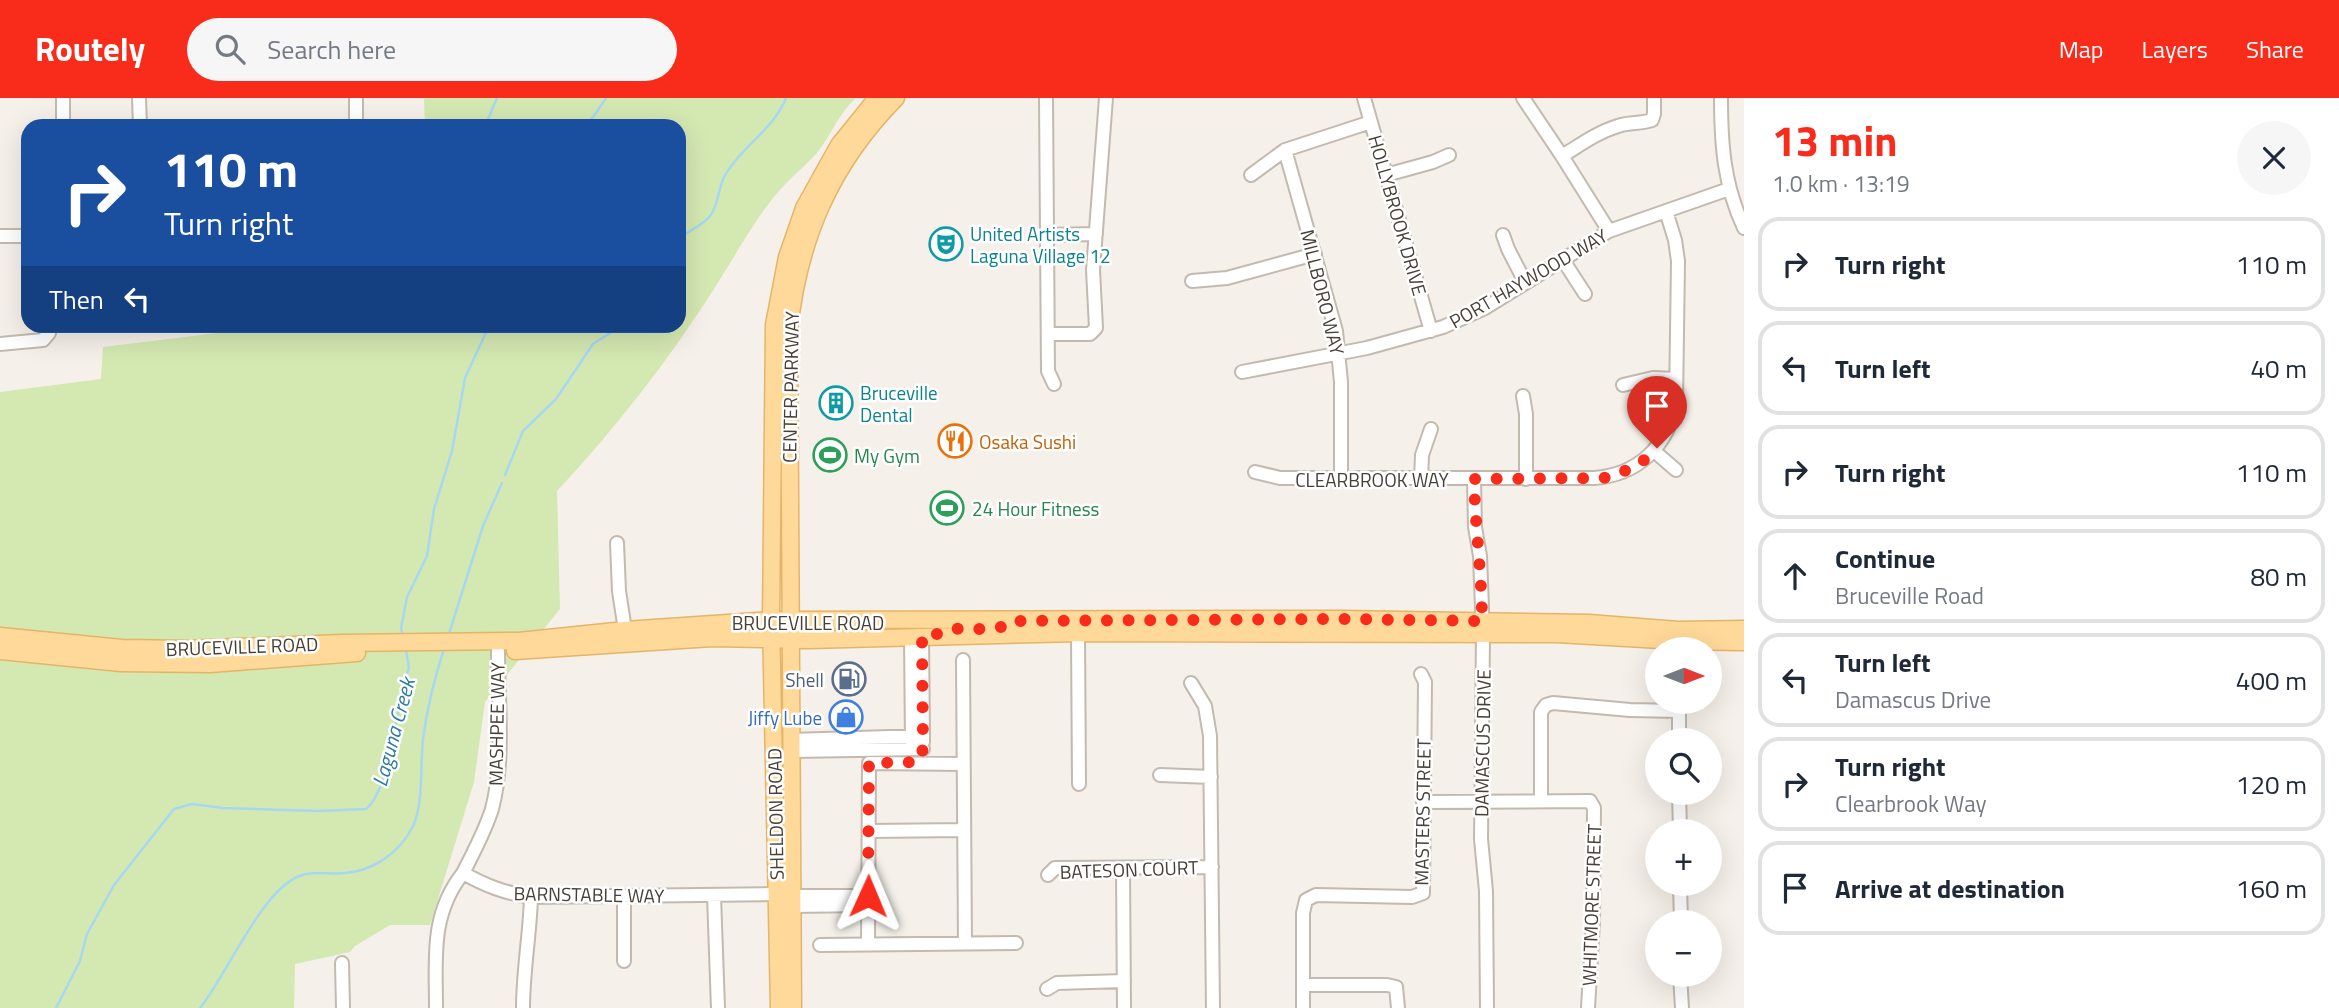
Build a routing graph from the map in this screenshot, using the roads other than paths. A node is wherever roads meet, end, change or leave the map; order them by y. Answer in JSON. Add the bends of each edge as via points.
{"nodes":[{"id":1,"x":63,"y":98,"type":"edge"},
{"id":2,"x":139,"y":98,"type":"edge"},
{"id":3,"x":356,"y":98,"type":"edge"},
{"id":4,"x":877,"y":98,"type":"edge"},
{"id":5,"x":896,"y":98,"type":"edge"},
{"id":6,"x":1046,"y":98,"type":"edge"},
{"id":7,"x":1106,"y":98,"type":"edge"},
{"id":8,"x":1364,"y":98,"type":"edge"},
{"id":9,"x":1523,"y":98,"type":"edge"},
{"id":10,"x":1654,"y":98,"type":"edge"},
{"id":11,"x":1721,"y":98,"type":"edge"},
{"id":12,"x":63,"y":119,"type":"edge"},
{"id":13,"x":140,"y":119,"type":"edge"},
{"id":14,"x":356,"y":119,"type":"edge"},
{"id":15,"x":1371,"y":122,"type":"junction"},
{"id":16,"x":1285,"y":150,"type":"junction"},
{"id":17,"x":1449,"y":155,"type":"dead end"},
{"id":18,"x":1562,"y":156,"type":"junction"},
{"id":19,"x":1251,"y":175,"type":"dead end"},
{"id":20,"x":1386,"y":175,"type":"junction"},
{"id":21,"x":1729,"y":189,"type":"junction"},
{"id":22,"x":1666,"y":211,"type":"junction"},
{"id":23,"x":1744,"y":228,"type":"edge"},
{"id":24,"x":1609,"y":231,"type":"junction"},
{"id":25,"x":1046,"y":234,"type":"junction"},
{"id":26,"x":1096,"y":234,"type":"junction"},
{"id":27,"x":1503,"y":235,"type":"dead end"},
{"id":28,"x":0,"y":236,"type":"edge"},
{"id":29,"x":21,"y":236,"type":"edge"},
{"id":30,"x":1315,"y":254,"type":"junction"},
{"id":31,"x":1563,"y":260,"type":"junction"},
{"id":32,"x":790,"y":277,"type":"junction"},
{"id":33,"x":1192,"y":281,"type":"dead end"},
{"id":34,"x":1524,"y":282,"type":"junction"},
{"id":35,"x":1585,"y":294,"type":"dead end"},
{"id":36,"x":1431,"y":331,"type":"junction"},
{"id":37,"x":48,"y":333,"type":"edge"},
{"id":38,"x":1048,"y":334,"type":"junction"},
{"id":39,"x":0,"y":344,"type":"edge"},
{"id":40,"x":1339,"y":354,"type":"junction"},
{"id":41,"x":1242,"y":372,"type":"dead end"},
{"id":42,"x":1676,"y":379,"type":"junction"},
{"id":43,"x":774,"y":383,"type":"junction"},
{"id":44,"x":1054,"y":384,"type":"dead end"},
{"id":45,"x":1623,"y":385,"type":"dead end"},
{"id":46,"x":1524,"y":396,"type":"dead end"},
{"id":47,"x":1431,"y":429,"type":"dead end"},
{"id":48,"x":788,"y":435,"type":"junction"},
{"id":49,"x":1654,"y":452,"type":"junction"},
{"id":50,"x":1676,"y":471,"type":"dead end"},
{"id":51,"x":1255,"y":472,"type":"dead end"},
{"id":52,"x":1341,"y":478,"type":"junction"},
{"id":53,"x":1421,"y":479,"type":"junction"},
{"id":54,"x":1474,"y":479,"type":"junction"},
{"id":55,"x":1526,"y":479,"type":"junction"},
{"id":56,"x":617,"y":542,"type":"dead end"},
{"id":57,"x":771,"y":620,"type":"junction"},
{"id":58,"x":789,"y":621,"type":"junction"},
{"id":59,"x":1010,"y":621,"type":"junction"},
{"id":60,"x":1483,"y":628,"type":"junction"},
{"id":61,"x":1744,"y":629,"type":"edge"},
{"id":62,"x":625,"y":630,"type":"junction"},
{"id":63,"x":1078,"y":633,"type":"junction"},
{"id":64,"x":0,"y":636,"type":"edge"},
{"id":65,"x":923,"y":636,"type":"junction"},
{"id":66,"x":772,"y":638,"type":"junction"},
{"id":67,"x":790,"y":639,"type":"junction"},
{"id":68,"x":1645,"y":642,"type":"edge"},
{"id":69,"x":1744,"y":642,"type":"edge"},
{"id":70,"x":1722,"y":643,"type":"edge"},
{"id":71,"x":392,"y":647,"type":"junction"},
{"id":72,"x":475,"y":647,"type":"junction"},
{"id":73,"x":0,"y":651,"type":"edge"},
{"id":74,"x":498,"y":652,"type":"junction"},
{"id":75,"x":963,"y":660,"type":"dead end"},
{"id":76,"x":1421,"y":674,"type":"dead end"},
{"id":77,"x":1191,"y":683,"type":"dead end"},
{"id":78,"x":1645,"y":709,"type":"edge"},
{"id":79,"x":917,"y":742,"type":"junction"},
{"id":80,"x":790,"y":746,"type":"junction"},
{"id":81,"x":918,"y":762,"type":"junction"},
{"id":82,"x":963,"y":764,"type":"junction"},
{"id":83,"x":1160,"y":775,"type":"dead end"},
{"id":84,"x":1210,"y":777,"type":"junction"},
{"id":85,"x":1079,"y":784,"type":"dead end"},
{"id":86,"x":1482,"y":801,"type":"junction"},
{"id":87,"x":1541,"y":801,"type":"junction"},
{"id":88,"x":1423,"y":802,"type":"junction"},
{"id":89,"x":963,"y":830,"type":"junction"},
{"id":90,"x":869,"y":831,"type":"junction"},
{"id":91,"x":1212,"y":867,"type":"junction"},
{"id":92,"x":1123,"y":868,"type":"junction"},
{"id":93,"x":463,"y":873,"type":"junction"},
{"id":94,"x":1048,"y":875,"type":"dead end"},
{"id":95,"x":714,"y":896,"type":"junction"},
{"id":96,"x":531,"y":897,"type":"junction"},
{"id":97,"x":624,"y":897,"type":"junction"},
{"id":98,"x":786,"y":899,"type":"junction"},
{"id":99,"x":868,"y":901,"type":"junction"},
{"id":100,"x":965,"y":943,"type":"junction"},
{"id":101,"x":1016,"y":943,"type":"dead end"},
{"id":102,"x":868,"y":944,"type":"junction"},
{"id":103,"x":820,"y":945,"type":"dead end"},
{"id":104,"x":624,"y":961,"type":"dead end"},
{"id":105,"x":342,"y":963,"type":"dead end"},
{"id":106,"x":1124,"y":981,"type":"junction"},
{"id":107,"x":1303,"y":985,"type":"junction"},
{"id":108,"x":1681,"y":987,"type":"edge"},
{"id":109,"x":1047,"y":989,"type":"dead end"},
{"id":110,"x":343,"y":1008,"type":"edge"},
{"id":111,"x":436,"y":1008,"type":"edge"},
{"id":112,"x":523,"y":1008,"type":"edge"},
{"id":113,"x":718,"y":1008,"type":"edge"},
{"id":114,"x":779,"y":1008,"type":"edge"},
{"id":115,"x":793,"y":1008,"type":"edge"},
{"id":116,"x":1124,"y":1008,"type":"edge"},
{"id":117,"x":1213,"y":1008,"type":"edge"},
{"id":118,"x":1303,"y":1008,"type":"edge"},
{"id":119,"x":1398,"y":1008,"type":"edge"},
{"id":120,"x":1488,"y":1008,"type":"edge"},
{"id":121,"x":1588,"y":1008,"type":"edge"},
{"id":122,"x":1682,"y":1008,"type":"edge"}],
"edges":[{"from":1,"to":12,"type":"street"},
{"from":2,"to":13,"type":"street"},
{"from":3,"to":14,"type":"street"},
{"from":4,"to":32,"type":"main road","name":"CENTER PARKWAY","via":[[825,166],[804,208]]},
{"from":5,"to":32,"type":"main road","name":"CENTER PARKWAY","via":[[857,143],[830,185]]},
{"from":6,"to":25,"type":"street"},
{"from":7,"to":26,"type":"street"},
{"from":8,"to":15,"type":"street","name":"HOLLYBROOK DRIVE"},
{"from":9,"to":18,"type":"street"},
{"from":10,"to":18,"type":"street","via":[[1652,120],[1608,129]]},
{"from":11,"to":21,"type":"street","via":[[1721,143]]},
{"from":15,"to":16,"type":"street"},
{"from":15,"to":20,"type":"street","name":"HOLLYBROOK DRIVE"},
{"from":16,"to":19,"type":"street"},
{"from":16,"to":30,"type":"street","name":"MILLBORO WAY"},
{"from":17,"to":20,"type":"street"},
{"from":18,"to":24,"type":"street"},
{"from":20,"to":36,"type":"street","name":"HOLLYBROOK DRIVE"},
{"from":21,"to":22,"type":"street","name":"PORT HAYWOOD WAY"},
{"from":21,"to":23,"type":"street"},
{"from":22,"to":24,"type":"street","name":"PORT HAYWOOD WAY"},
{"from":22,"to":42,"type":"street","name":"CLEARBROOK WAY","via":[[1678,261]]},
{"from":24,"to":31,"type":"street","name":"PORT HAYWOOD WAY"},
{"from":25,"to":26,"type":"street"},
{"from":25,"to":38,"type":"street"},
{"from":26,"to":38,"type":"street","via":[[1097,328],[1090,334]]},
{"from":27,"to":34,"type":"street"},
{"from":28,"to":29,"type":"street"},
{"from":30,"to":33,"type":"street","via":[[1227,278]]},
{"from":30,"to":40,"type":"street","name":"MILLBORO WAY"},
{"from":31,"to":34,"type":"street","name":"PORT HAYWOOD WAY"},
{"from":31,"to":35,"type":"street"},
{"from":32,"to":43,"type":"main road","name":"CENTER PARKWAY","via":[[774,325]]},
{"from":32,"to":48,"type":"main road","name":"CENTER PARKWAY"},
{"from":34,"to":36,"type":"street","name":"PORT HAYWOOD WAY","via":[[1485,308]]},
{"from":36,"to":40,"type":"street","name":"PORT HAYWOOD WAY"},
{"from":37,"to":39,"type":"street","via":[[43,340]]},
{"from":38,"to":44,"type":"street","via":[[1048,371]]},
{"from":40,"to":41,"type":"street","name":"PORT HAYWOOD WAY"},
{"from":40,"to":52,"type":"street","name":"MILLBORO WAY"},
{"from":42,"to":45,"type":"street","via":[[1653,378]]},
{"from":42,"to":49,"type":"street","name":"CLEARBROOK WAY","via":[[1671,424]]},
{"from":43,"to":48,"type":"main road","via":[[781,428]]},
{"from":43,"to":57,"type":"main road","name":"CENTER PARKWAY"},
{"from":46,"to":55,"type":"street"},
{"from":47,"to":53,"type":"street","via":[[1422,454]]},
{"from":48,"to":58,"type":"main road","name":"CENTER PARKWAY"},
{"from":49,"to":50,"type":"street"},
{"from":49,"to":55,"type":"street","name":"CLEARBROOK WAY","via":[[1630,469],[1604,478]]},
{"from":51,"to":52,"type":"street","name":"CLEARBROOK WAY","via":[[1280,478]]},
{"from":52,"to":53,"type":"street","name":"CLEARBROOK WAY"},
{"from":53,"to":54,"type":"street","name":"CLEARBROOK WAY"},
{"from":54,"to":55,"type":"street","name":"CLEARBROOK WAY"},
{"from":54,"to":60,"type":"street","name":"DAMASCUS DRIVE"},
{"from":56,"to":62,"type":"street"},
{"from":57,"to":58,"type":"main road","name":"BRUCEVILLE ROAD"},
{"from":57,"to":62,"type":"main road","name":"BRUCEVILLE ROAD"},
{"from":57,"to":66,"type":"main road","name":"SHELDON ROAD"},
{"from":58,"to":59,"type":"main road","name":"BRUCEVILLE ROAD"},
{"from":58,"to":67,"type":"main road","name":"SHELDON ROAD"},
{"from":59,"to":60,"type":"main road","name":"BRUCEVILLE ROAD","via":[[1341,619]]},
{"from":59,"to":65,"type":"main road","via":[[1002,627],[953,629]]},
{"from":60,"to":61,"type":"main road","name":"BRUCEVILLE ROAD","via":[[1589,623],[1678,630]]},
{"from":60,"to":63,"type":"main road","name":"BRUCEVILLE ROAD"},
{"from":60,"to":68,"type":"main road","name":"BRUCEVILLE ROAD"},
{"from":60,"to":86,"type":"street","name":"DAMASCUS DRIVE"},
{"from":62,"to":72,"type":"main road","name":"BRUCEVILLE ROAD"},
{"from":63,"to":65,"type":"main road","name":"BRUCEVILLE ROAD"},
{"from":63,"to":85,"type":"street"},
{"from":64,"to":71,"type":"main road","name":"BRUCEVILLE ROAD","via":[[122,648]]},
{"from":65,"to":67,"type":"main road","name":"BRUCEVILLE ROAD"},
{"from":65,"to":79,"type":"street"},
{"from":66,"to":67,"type":"main road","name":"BRUCEVILLE ROAD"},
{"from":66,"to":74,"type":"main road","name":"BRUCEVILLE ROAD"},
{"from":66,"to":98,"type":"main road","name":"SHELDON ROAD"},
{"from":67,"to":80,"type":"main road","name":"SHELDON ROAD"},
{"from":69,"to":70,"type":"main road","name":"BRUCEVILLE ROAD"},
{"from":71,"to":72,"type":"main road","name":"BRUCEVILLE ROAD"},
{"from":71,"to":73,"type":"main road","name":"BRUCEVILLE ROAD","via":[[210,664],[121,663]]},
{"from":72,"to":74,"type":"main road","name":"BRUCEVILLE ROAD"},
{"from":74,"to":93,"type":"street","name":"MASHPEE WAY","via":[[496,788],[486,827]]},
{"from":75,"to":82,"type":"street"},
{"from":76,"to":88,"type":"street","name":"MASTERS STREET","via":[[1425,682]]},
{"from":77,"to":84,"type":"street","via":[[1205,706]]},
{"from":78,"to":87,"type":"street","via":[[1546,705],[1541,712]]},
{"from":79,"to":80,"type":"street"},
{"from":79,"to":81,"type":"street"},
{"from":80,"to":98,"type":"main road","name":"SHELDON ROAD"},
{"from":81,"to":82,"type":"street"},
{"from":81,"to":90,"type":"street","via":[[869,763]]},
{"from":82,"to":89,"type":"street"},
{"from":83,"to":84,"type":"street"},
{"from":84,"to":91,"type":"street"},
{"from":86,"to":87,"type":"street","name":"WHITMORE STREET"},
{"from":86,"to":88,"type":"street","name":"WHITMORE STREET"},
{"from":86,"to":120,"type":"street","name":"DAMASCUS DRIVE"},
{"from":87,"to":121,"type":"street","name":"WHITMORE STREET","via":[[1581,800],[1594,808]]},
{"from":88,"to":107,"type":"street","name":"MASTERS STREET","via":[[1423,893],[1412,897],[1311,897],[1303,906]]},
{"from":89,"to":90,"type":"street"},
{"from":89,"to":100,"type":"street"},
{"from":90,"to":99,"type":"street"},
{"from":91,"to":92,"type":"street","name":"BATESON COURT"},
{"from":91,"to":117,"type":"street"},
{"from":92,"to":94,"type":"street","name":"BATESON COURT","via":[[1055,868]]},
{"from":92,"to":106,"type":"street"},
{"from":93,"to":96,"type":"street","name":"BARNSTABLE WAY","via":[[505,893]]},
{"from":93,"to":111,"type":"street","via":[[446,900],[438,925]]},
{"from":95,"to":97,"type":"street","name":"BARNSTABLE WAY"},
{"from":95,"to":98,"type":"street","name":"BARNSTABLE WAY"},
{"from":95,"to":113,"type":"street"},
{"from":96,"to":97,"type":"street","name":"BARNSTABLE WAY"},
{"from":96,"to":112,"type":"street"},
{"from":97,"to":104,"type":"street"},
{"from":98,"to":99,"type":"street","name":"BARNSTABLE WAY"},
{"from":98,"to":114,"type":"main road","name":"SHELDON ROAD"},
{"from":98,"to":115,"type":"main road","name":"SHELDON ROAD"},
{"from":99,"to":102,"type":"street"},
{"from":100,"to":101,"type":"street"},
{"from":100,"to":102,"type":"street"},
{"from":102,"to":103,"type":"street"},
{"from":105,"to":110,"type":"street"},
{"from":106,"to":109,"type":"street","via":[[1057,983]]},
{"from":106,"to":116,"type":"street"},
{"from":107,"to":118,"type":"street","name":"MASTERS STREET"},
{"from":107,"to":119,"type":"street","via":[[1387,985],[1395,987]]},
{"from":108,"to":122,"type":"street"}]}
